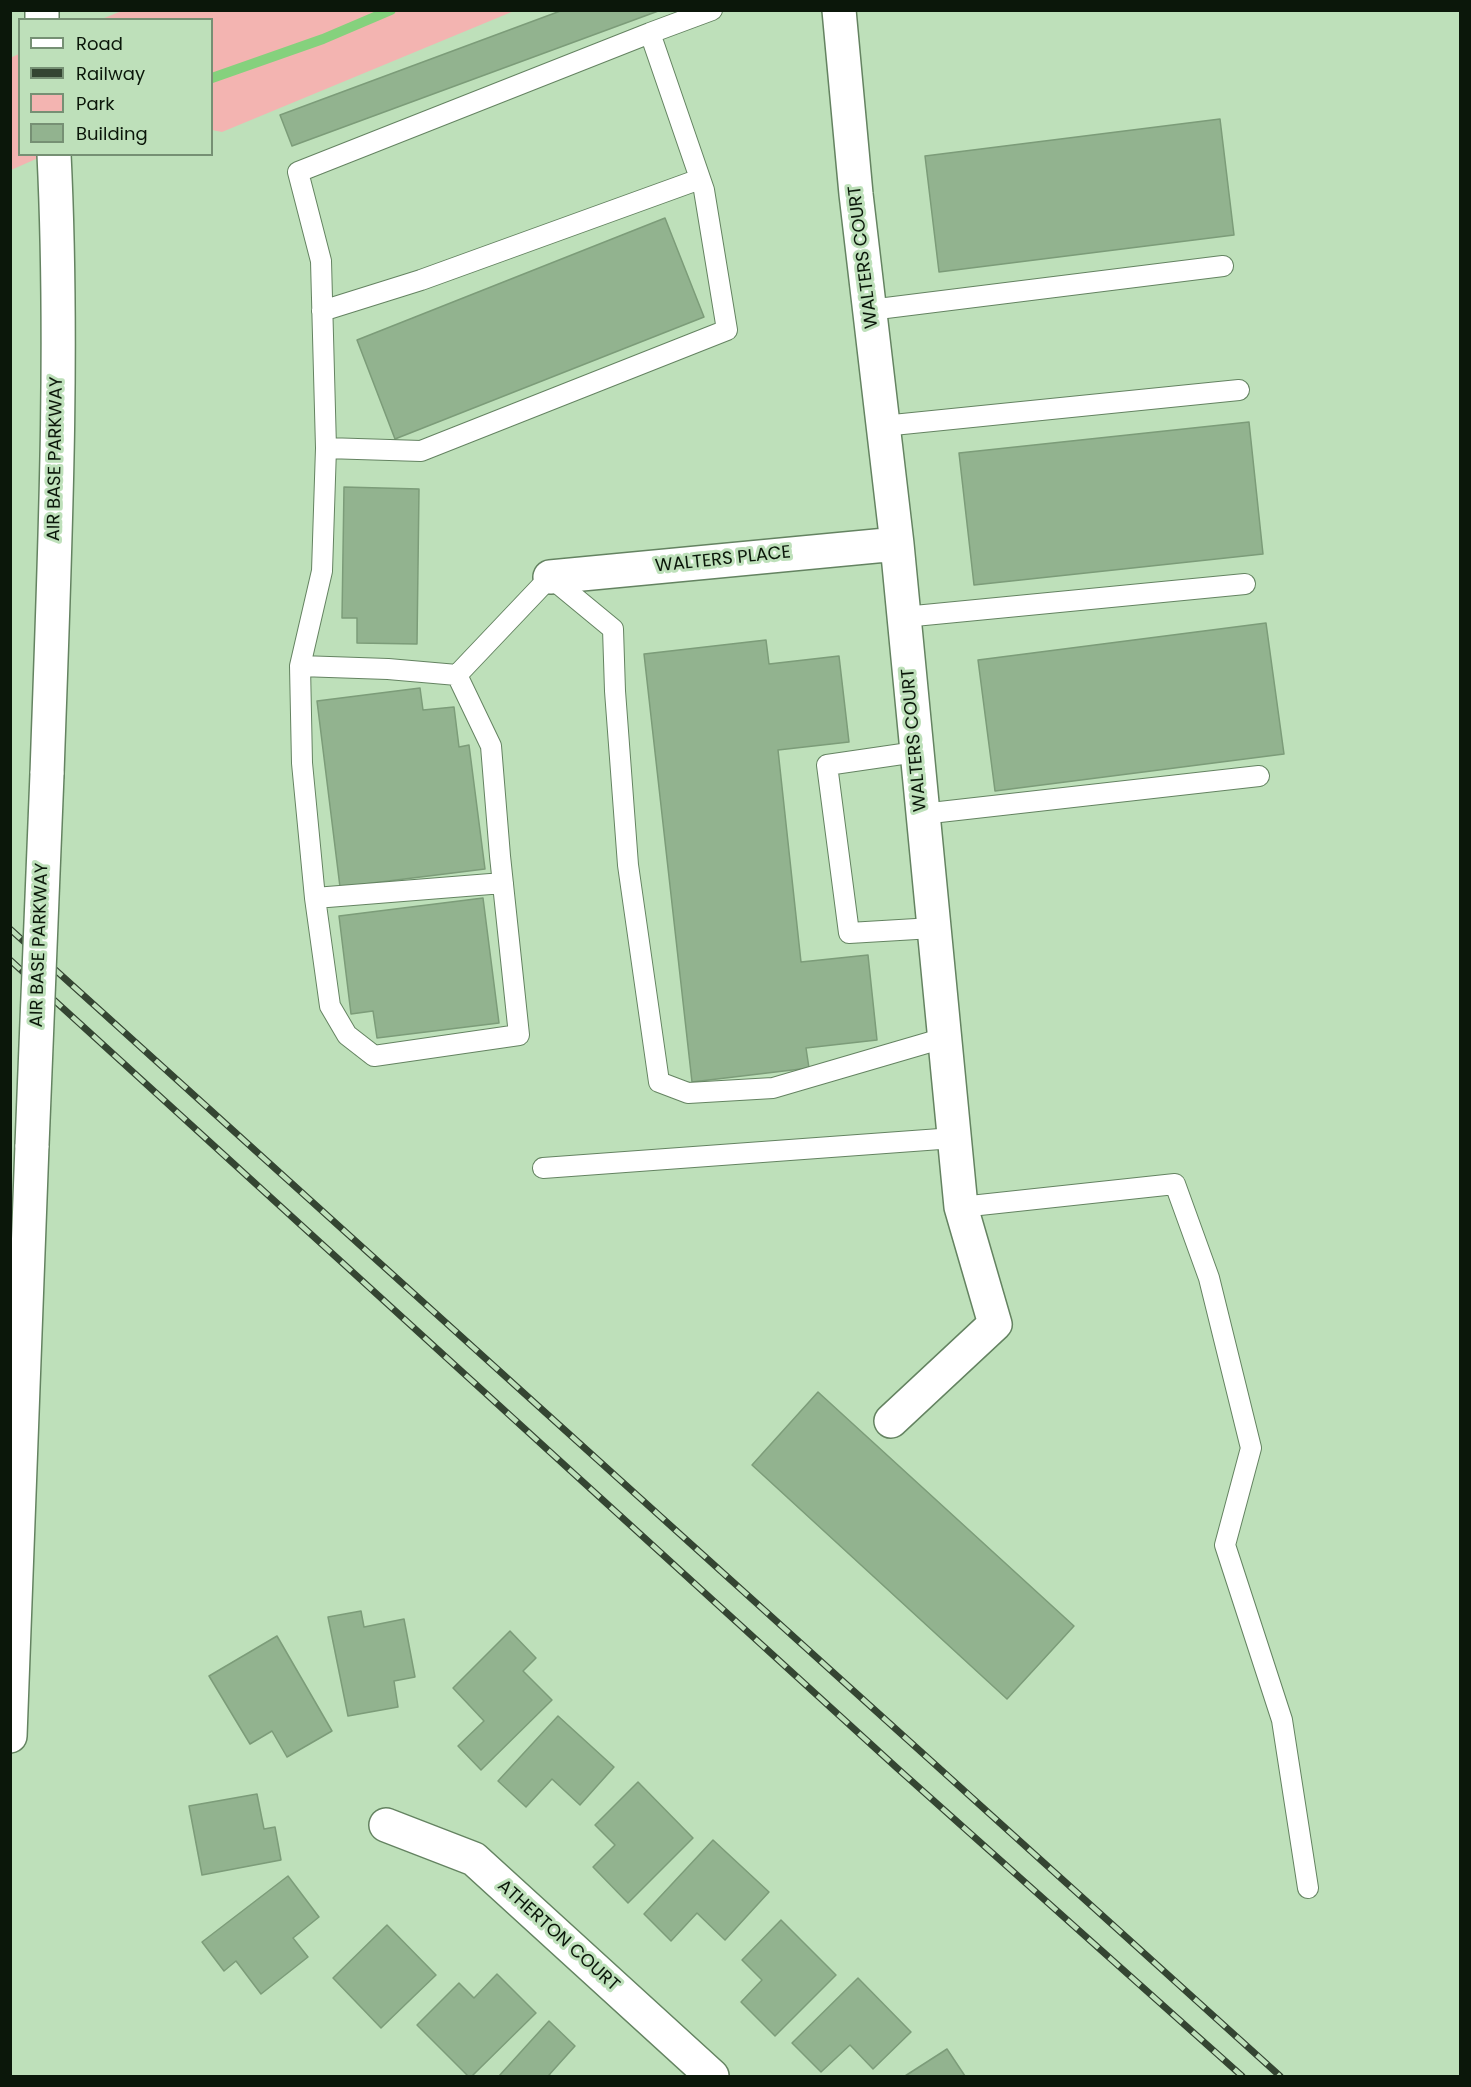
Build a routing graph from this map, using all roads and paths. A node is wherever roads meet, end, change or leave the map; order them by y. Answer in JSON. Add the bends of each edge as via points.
{"nodes":[{"id":1,"x":712,"y":10,"type":"edge"},
{"id":2,"x":839,"y":10,"type":"edge"},
{"id":3,"x":650,"y":33,"type":"junction"},
{"id":4,"x":54,"y":156,"type":"edge"},
{"id":5,"x":700,"y":179,"type":"junction"},
{"id":6,"x":1223,"y":266,"type":"dead end"},
{"id":7,"x":870,"y":310,"type":"junction"},
{"id":8,"x":322,"y":311,"type":"junction"},
{"id":9,"x":1239,"y":390,"type":"dead end"},
{"id":10,"x":883,"y":426,"type":"junction"},
{"id":11,"x":326,"y":448,"type":"junction"},
{"id":12,"x":897,"y":544,"type":"junction"},
{"id":13,"x":550,"y":577,"type":"junction"},
{"id":14,"x":1245,"y":584,"type":"dead end"},
{"id":15,"x":904,"y":617,"type":"junction"},
{"id":16,"x":300,"y":666,"type":"junction"},
{"id":17,"x":457,"y":675,"type":"junction"},
{"id":18,"x":916,"y":752,"type":"junction"},
{"id":19,"x":1259,"y":776,"type":"dead end"},
{"id":20,"x":922,"y":814,"type":"junction"},
{"id":21,"x":503,"y":883,"type":"junction"},
{"id":22,"x":315,"y":898,"type":"junction"},
{"id":23,"x":933,"y":928,"type":"junction"},
{"id":24,"x":944,"y":1038,"type":"junction"},
{"id":25,"x":954,"y":1138,"type":"junction"},
{"id":26,"x":543,"y":1168,"type":"dead end"},
{"id":27,"x":961,"y":1207,"type":"junction"},
{"id":28,"x":891,"y":1421,"type":"dead end"},
{"id":29,"x":10,"y":1736,"type":"edge"},
{"id":30,"x":386,"y":1825,"type":"dead end"},
{"id":31,"x":1308,"y":1888,"type":"dead end"},
{"id":32,"x":712,"y":2076,"type":"edge"}],
"edges":[{"from":1,"to":3,"type":"lane"},
{"from":2,"to":7,"type":"street","name":"WALTERS COURT"},
{"from":3,"to":5,"type":"lane"},
{"from":3,"to":8,"type":"lane","via":[[297,172],[321,261]]},
{"from":4,"to":29,"type":"street","name":"AIR BASE PARKWAY","bridge":true,"via":[[59,390]]},
{"from":5,"to":8,"type":"lane","via":[[421,280]]},
{"from":5,"to":11,"type":"lane","via":[[727,330],[421,451]]},
{"from":6,"to":7,"type":"lane"},
{"from":7,"to":10,"type":"street","name":"WALTERS COURT"},
{"from":8,"to":11,"type":"lane"},
{"from":9,"to":10,"type":"lane"},
{"from":10,"to":12,"type":"street","name":"WALTERS COURT"},
{"from":11,"to":16,"type":"lane","via":[[322,571]]},
{"from":12,"to":13,"type":"street","name":"WALTERS PLACE"},
{"from":12,"to":15,"type":"street","name":"WALTERS COURT"},
{"from":13,"to":17,"type":"lane"},
{"from":13,"to":24,"type":"lane","via":[[613,628],[628,865],[659,1082],[688,1093],[773,1088]]},
{"from":14,"to":15,"type":"lane"},
{"from":15,"to":18,"type":"street","name":"WALTERS COURT"},
{"from":16,"to":17,"type":"lane"},
{"from":16,"to":22,"type":"lane","via":[[302,763]]},
{"from":17,"to":21,"type":"lane","via":[[491,746]]},
{"from":18,"to":20,"type":"street","name":"WALTERS COURT"},
{"from":18,"to":23,"type":"lane","via":[[827,765],[849,933]]},
{"from":19,"to":20,"type":"lane"},
{"from":20,"to":23,"type":"street","name":"WALTERS COURT"},
{"from":21,"to":22,"type":"lane"},
{"from":21,"to":22,"type":"lane","via":[[519,1035],[375,1056],[347,1035],[330,1006]]},
{"from":23,"to":24,"type":"street","name":"WALTERS COURT"},
{"from":24,"to":25,"type":"street","name":"WALTERS COURT"},
{"from":25,"to":26,"type":"lane"},
{"from":25,"to":27,"type":"street","name":"WALTERS COURT"},
{"from":27,"to":28,"type":"street","name":"WALTERS COURT","via":[[995,1324]]},
{"from":27,"to":31,"type":"lane","via":[[1174,1184],[1209,1278],[1251,1448],[1225,1545],[1282,1720]]},
{"from":30,"to":32,"type":"street","name":"ATHERTON COURT","via":[[474,1859]]}]}
